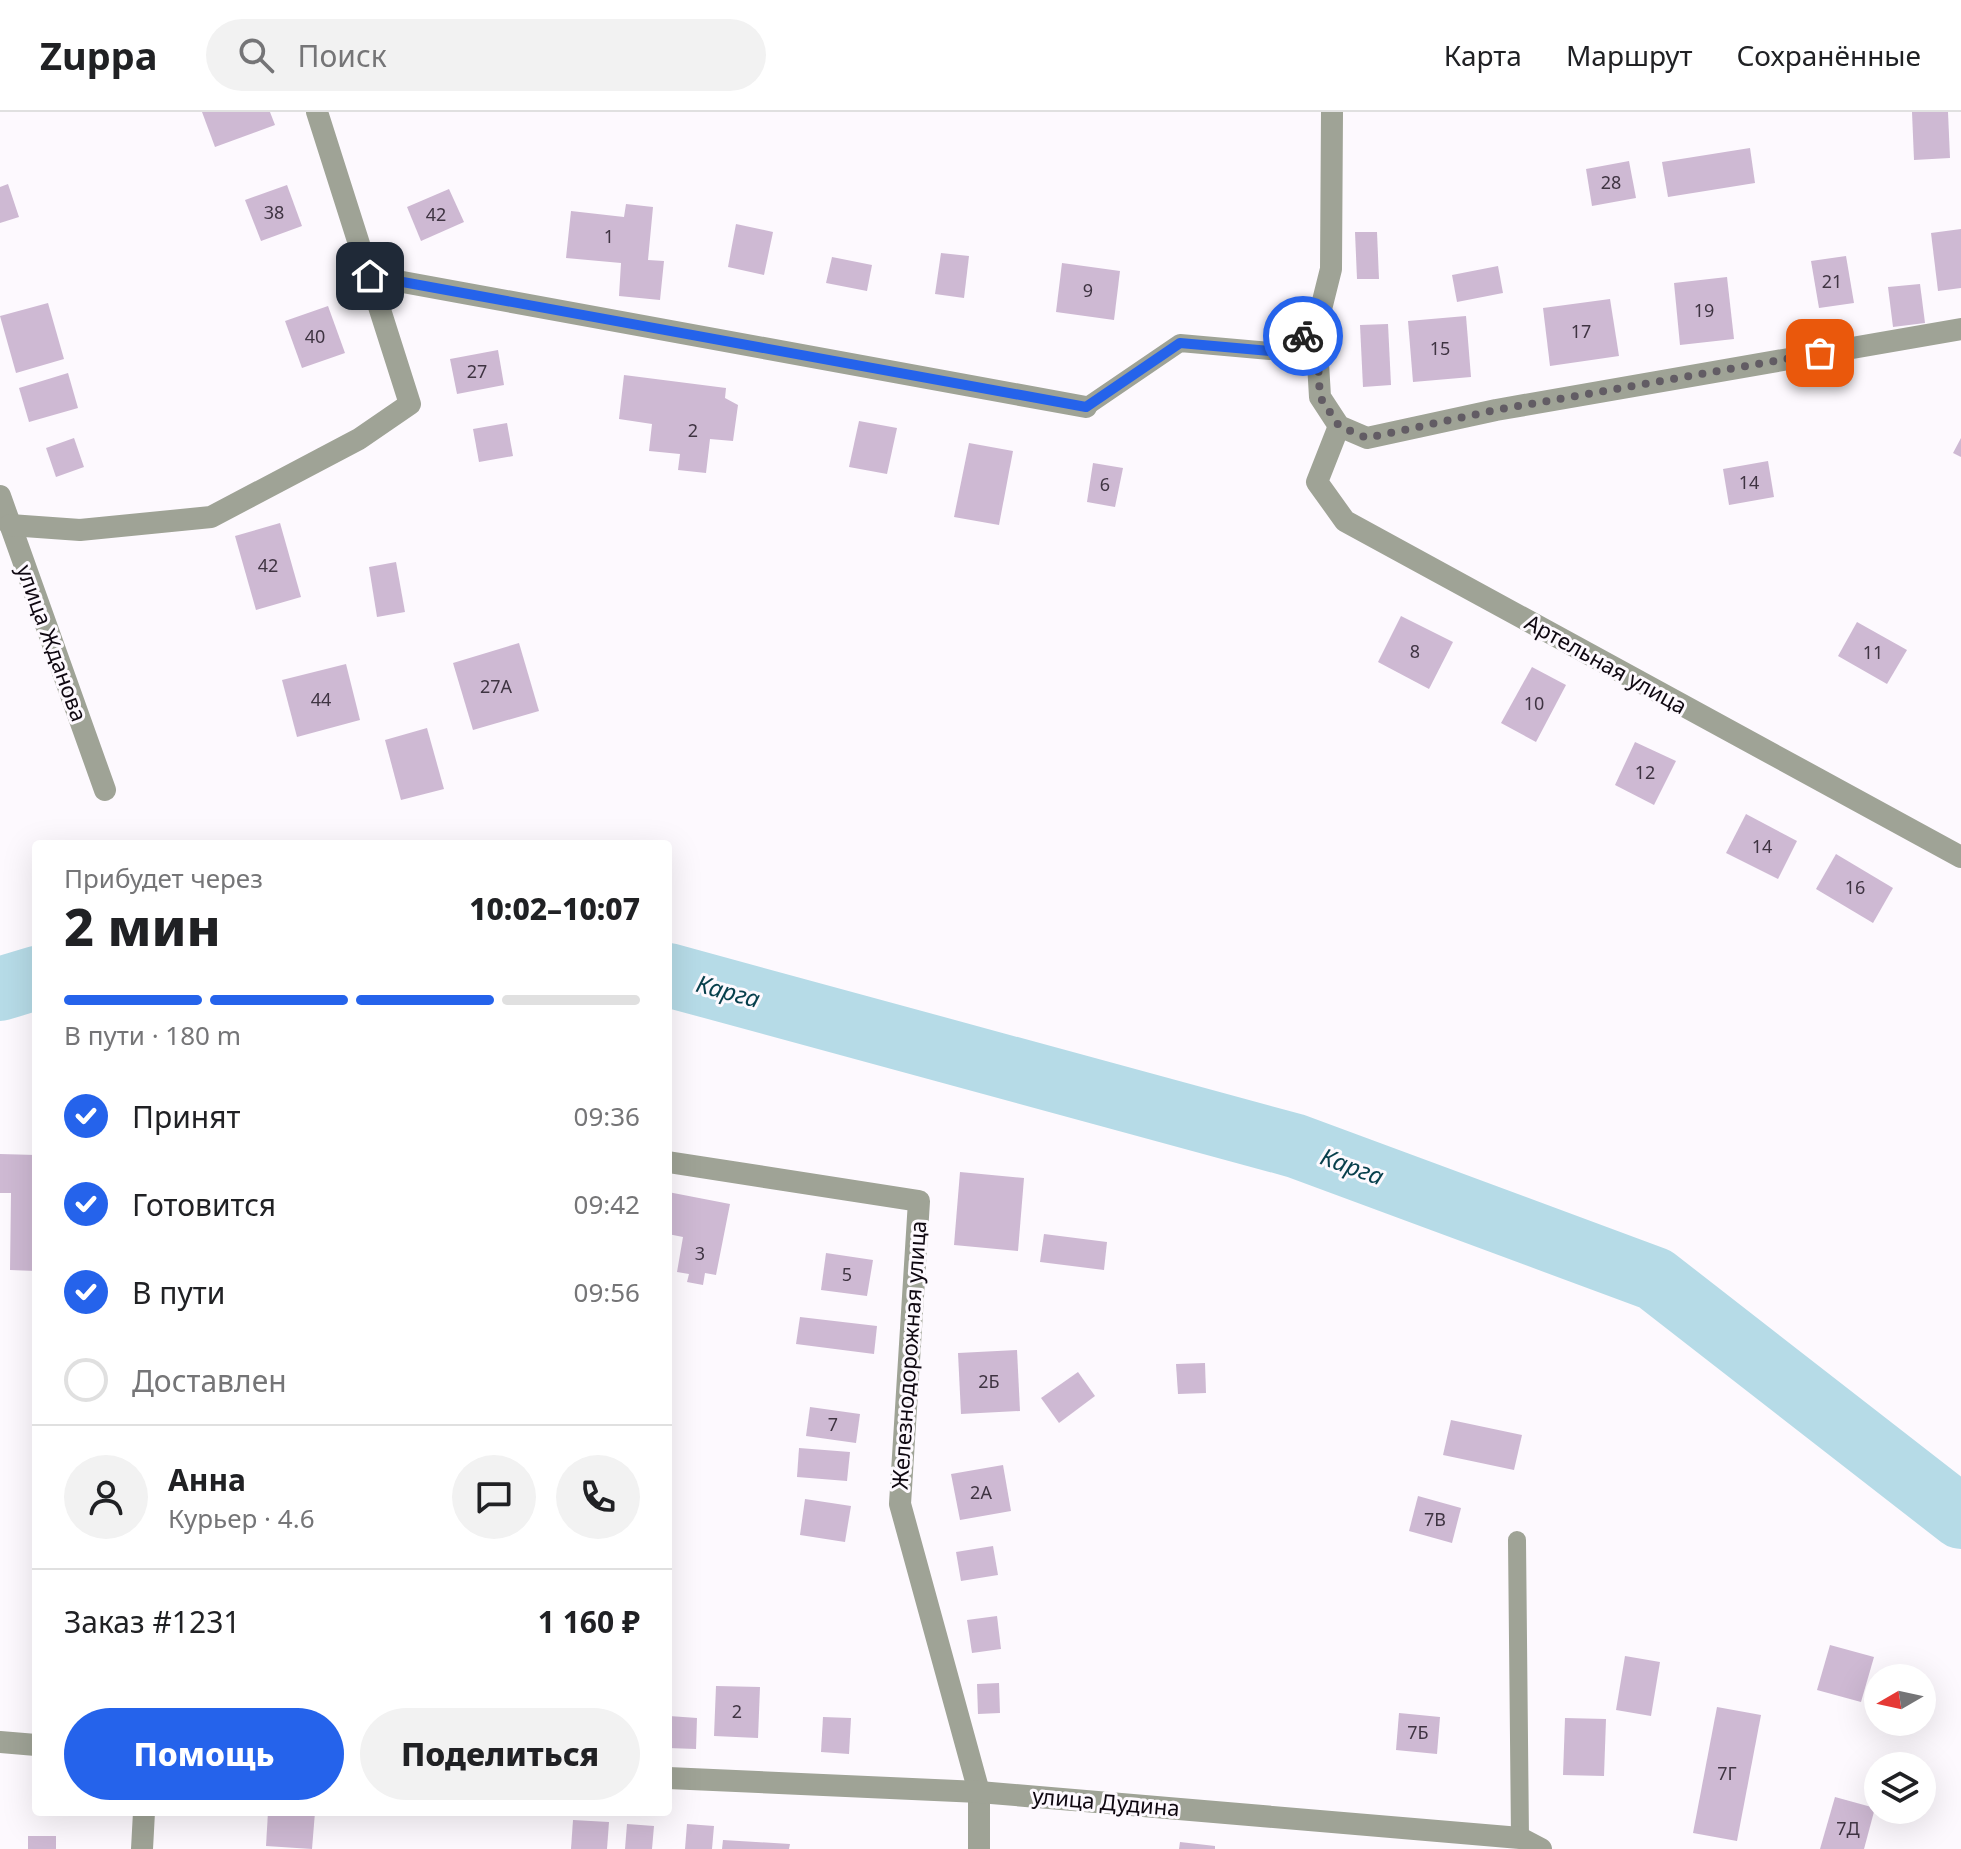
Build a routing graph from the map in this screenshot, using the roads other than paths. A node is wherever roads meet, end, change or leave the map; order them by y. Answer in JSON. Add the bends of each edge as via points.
{"nodes":[{"id":1,"x":317,"y":112,"type":"edge"},
{"id":2,"x":1332,"y":112,"type":"edge"},
{"id":3,"x":370,"y":276,"type":"junction"},
{"id":4,"x":1316,"y":329,"type":"junction"},
{"id":5,"x":1961,"y":329,"type":"edge"},
{"id":6,"x":1086,"y":407,"type":"joint"},
{"id":7,"x":1339,"y":426,"type":"junction"},
{"id":8,"x":0,"y":496,"type":"edge"},
{"id":9,"x":10,"y":525,"type":"junction"},
{"id":10,"x":105,"y":790,"type":"dead end"},
{"id":11,"x":1961,"y":857,"type":"edge"},
{"id":12,"x":672,"y":1163,"type":"edge"},
{"id":13,"x":1517,"y":1540,"type":"dead end"},
{"id":14,"x":0,"y":1742,"type":"edge"},
{"id":15,"x":32,"y":1745,"type":"edge"},
{"id":16,"x":672,"y":1778,"type":"edge"},
{"id":17,"x":979,"y":1792,"type":"junction"},
{"id":18,"x":144,"y":1816,"type":"edge"},
{"id":19,"x":1534,"y":1846,"type":"edge"},
{"id":20,"x":142,"y":1849,"type":"edge"},
{"id":21,"x":979,"y":1849,"type":"edge"}],
"edges":[{"from":1,"to":3,"type":"street"},
{"from":2,"to":4,"type":"street","via":[[1331,269]]},
{"from":3,"to":6,"type":"street"},
{"from":3,"to":9,"type":"street","via":[[410,404],[359,439],[211,517],[80,530]]},
{"from":4,"to":6,"type":"lane","via":[[1270,351],[1180,343]]},
{"from":4,"to":7,"type":"street","via":[[1320,397]]},
{"from":5,"to":7,"type":"street","via":[[1496,410],[1367,438]]},
{"from":7,"to":11,"type":"street","name":"Артельная улица","via":[[1317,482],[1345,521]]},
{"from":8,"to":9,"type":"street","name":"улица Жданова"},
{"from":9,"to":10,"type":"street","name":"улица Жданова"},
{"from":12,"to":17,"type":"street","name":"Железнодорожная улица","via":[[919,1201],[900,1504]]},
{"from":13,"to":19,"type":"lane"},
{"from":14,"to":15,"type":"street"},
{"from":16,"to":17,"type":"street","name":"улица Дудина"},
{"from":17,"to":19,"type":"street","name":"улица Дудина"},
{"from":17,"to":21,"type":"street","name":"Железнодорожная улица"},
{"from":18,"to":20,"type":"street"}]}
